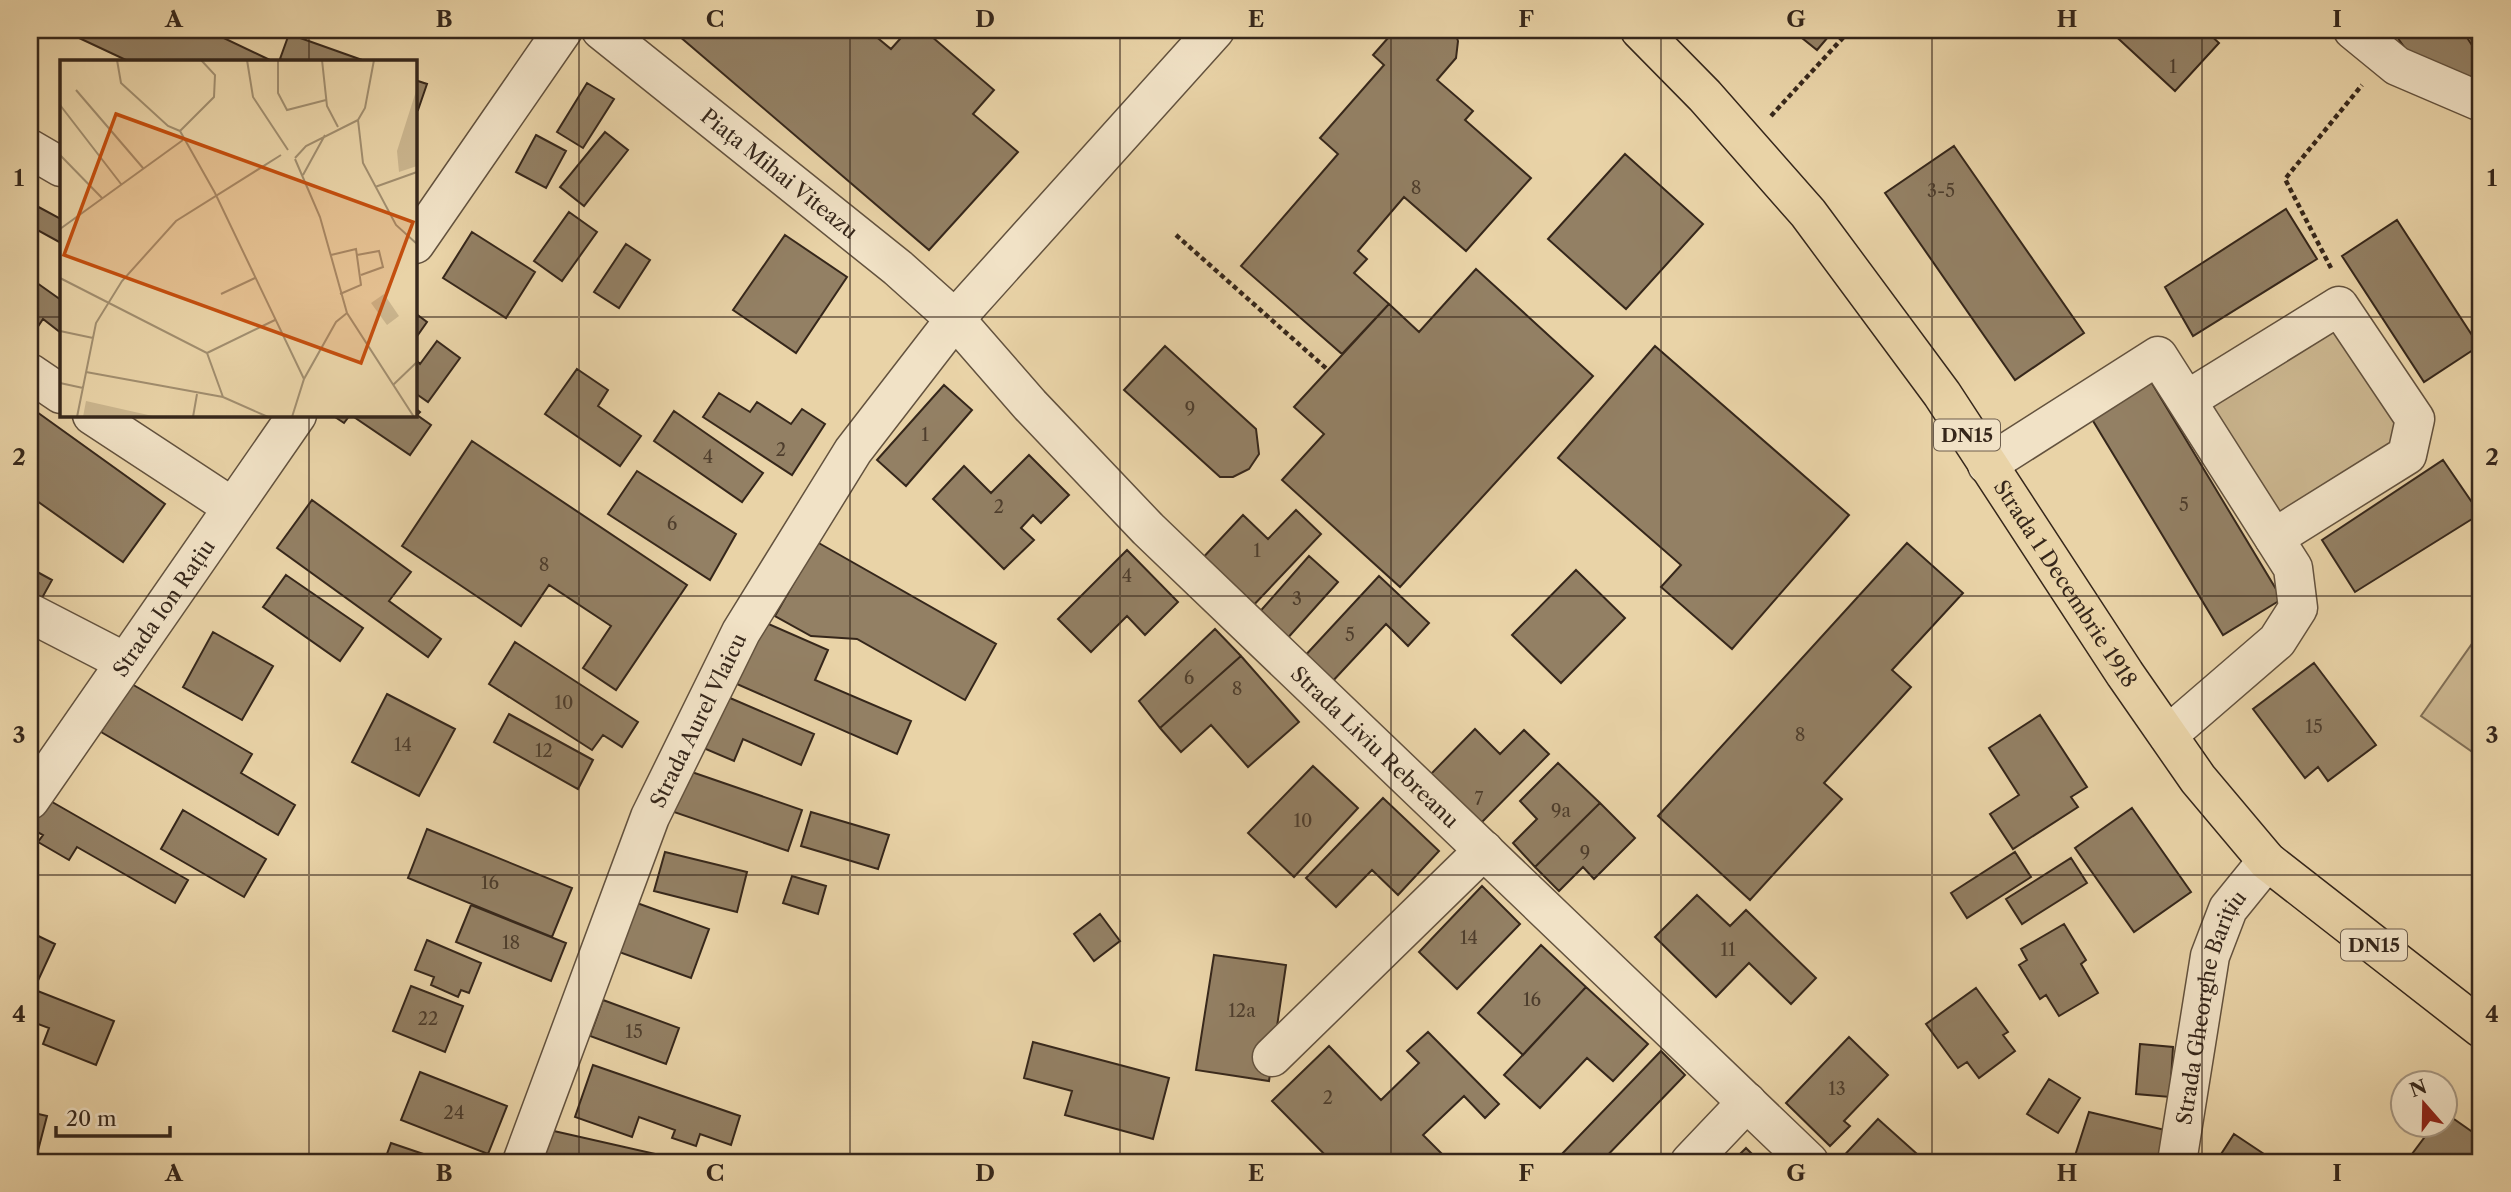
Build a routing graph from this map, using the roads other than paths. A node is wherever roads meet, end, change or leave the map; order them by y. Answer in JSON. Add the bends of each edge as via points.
{"nodes":[{"id":1,"x":563,"y":30,"type":"edge"},
{"id":2,"x":601,"y":30,"type":"edge"},
{"id":3,"x":1215,"y":30,"type":"edge"},
{"id":4,"x":1640,"y":30,"type":"edge"},
{"id":5,"x":2353,"y":30,"type":"edge"},
{"id":6,"x":2478,"y":30,"type":"edge"},
{"id":7,"x":2481,"y":35,"type":"edge"},
{"id":8,"x":2481,"y":102,"type":"edge"},
{"id":9,"x":30,"y":149,"type":"edge"},
{"id":10,"x":60,"y":166,"type":"edge"},
{"id":11,"x":416,"y":243,"type":"edge"},
{"id":12,"x":955,"y":319,"type":"junction"},
{"id":13,"x":30,"y":373,"type":"edge"},
{"id":14,"x":60,"y":393,"type":"edge"},
{"id":15,"x":2187,"y":400,"type":"junction"},
{"id":16,"x":94,"y":416,"type":"edge"},
{"id":17,"x":295,"y":416,"type":"edge"},
{"id":18,"x":1987,"y":465,"type":"junction"},
{"id":19,"x":232,"y":507,"type":"junction"},
{"id":20,"x":2274,"y":538,"type":"junction"},
{"id":21,"x":30,"y":613,"type":"edge"},
{"id":22,"x":125,"y":662,"type":"junction"},
{"id":23,"x":2168,"y":735,"type":"junction"},
{"id":24,"x":30,"y":800,"type":"edge"},
{"id":25,"x":1484,"y":850,"type":"junction"},
{"id":26,"x":2267,"y":861,"type":"junction"},
{"id":27,"x":2481,"y":1028,"type":"edge"},
{"id":28,"x":1272,"y":1057,"type":"dead end"},
{"id":29,"x":1747,"y":1102,"type":"junction"},
{"id":30,"x":522,"y":1162,"type":"edge"},
{"id":31,"x":1690,"y":1162,"type":"edge"},
{"id":32,"x":1809,"y":1162,"type":"edge"},
{"id":33,"x":2177,"y":1162,"type":"edge"}],
"edges":[{"from":1,"to":11,"type":"street"},
{"from":2,"to":12,"type":"street","name":"Piața Mihai Viteazu"},
{"from":3,"to":12,"type":"street","name":"Strada Aurel Vlaicu"},
{"from":4,"to":18,"type":"main road","name":"Strada 1 Decembrie 1918","number":"DN15","via":[[1808,213],[1941,394]]},
{"from":5,"to":8,"type":"street","via":[[2397,66]]},
{"from":6,"to":7,"type":"lane"},
{"from":9,"to":10,"type":"street"},
{"from":12,"to":25,"type":"street","name":"Strada Liviu Rebreanu","via":[[1148,529]]},
{"from":12,"to":30,"type":"street","name":"Strada Aurel Vlaicu","via":[[853,451],[741,632],[650,817]]},
{"from":13,"to":14,"type":"street"},
{"from":15,"to":18,"type":"street","via":[[2158,356]]},
{"from":15,"to":20,"type":"street"},
{"from":15,"to":20,"type":"street","via":[[2339,306],[2415,419],[2407,455]]},
{"from":16,"to":19,"type":"street"},
{"from":17,"to":19,"type":"street","name":"Strada Ion Rațiu"},
{"from":18,"to":23,"type":"main road","name":"Strada 1 Decembrie 1918","number":"DN15"},
{"from":19,"to":22,"type":"street","name":"Strada Ion Rațiu"},
{"from":20,"to":23,"type":"street","via":[[2293,568],[2298,608],[2277,641]]},
{"from":21,"to":22,"type":"street"},
{"from":22,"to":24,"type":"street","name":"Strada Ion Rațiu"},
{"from":23,"to":26,"type":"main road","name":"Strada 1 Decembrie 1918","number":"DN15"},
{"from":25,"to":28,"type":"street"},
{"from":25,"to":29,"type":"street","name":"Strada Liviu Rebreanu"},
{"from":26,"to":27,"type":"main road","name":"Strada 1 Decembrie 1918","number":"DN15"},
{"from":26,"to":33,"type":"street","name":"Strada Gheorghe Barițiu","via":[[2228,909],[2210,956]]},
{"from":29,"to":31,"type":"street"},
{"from":29,"to":32,"type":"street","name":"Strada Liviu Rebreanu"}]}
